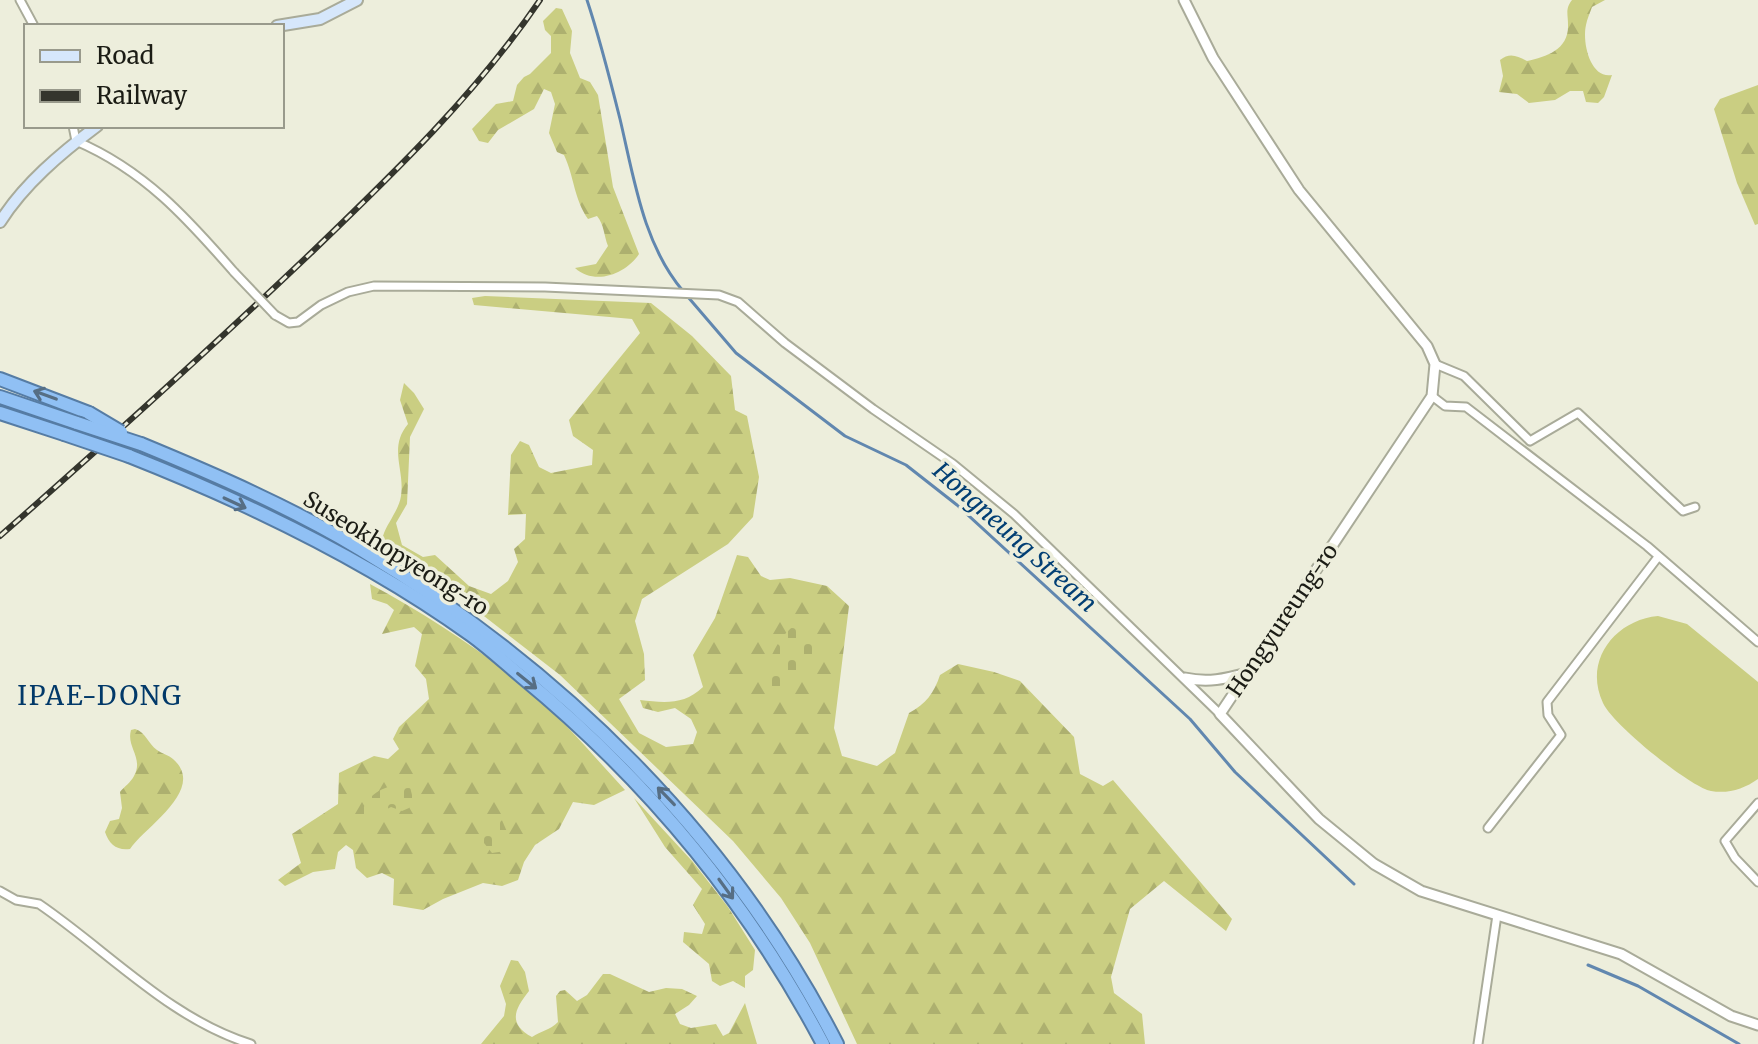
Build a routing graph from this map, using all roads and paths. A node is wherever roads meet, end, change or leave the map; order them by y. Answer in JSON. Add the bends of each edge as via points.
{"nodes":[{"id":1,"x":20,"y":0,"type":"edge"},
{"id":2,"x":357,"y":0,"type":"edge"},
{"id":3,"x":1184,"y":0,"type":"edge"},
{"id":4,"x":33,"y":24,"type":"edge"},
{"id":5,"x":284,"y":25,"type":"edge"},
{"id":6,"x":73,"y":128,"type":"edge"},
{"id":7,"x":94,"y":128,"type":"edge"},
{"id":8,"x":76,"y":141,"type":"junction"},
{"id":9,"x":0,"y":222,"type":"edge"},
{"id":10,"x":1435,"y":364,"type":"junction"},
{"id":11,"x":0,"y":379,"type":"edge"},
{"id":12,"x":1432,"y":396,"type":"junction"},
{"id":13,"x":0,"y":397,"type":"edge"},
{"id":14,"x":0,"y":413,"type":"edge"},
{"id":15,"x":141,"y":444,"type":"junction"},
{"id":16,"x":1695,"y":507,"type":"dead end"},
{"id":17,"x":1658,"y":557,"type":"junction"},
{"id":18,"x":1758,"y":642,"type":"edge"},
{"id":19,"x":1247,"y":673,"type":"junction"},
{"id":20,"x":1185,"y":678,"type":"junction"},
{"id":21,"x":1220,"y":714,"type":"junction"},
{"id":22,"x":1758,"y":803,"type":"edge"},
{"id":23,"x":1488,"y":828,"type":"dead end"},
{"id":24,"x":1758,"y":882,"type":"edge"},
{"id":25,"x":0,"y":891,"type":"edge"},
{"id":26,"x":1496,"y":920,"type":"junction"},
{"id":27,"x":1758,"y":1025,"type":"edge"},
{"id":28,"x":251,"y":1044,"type":"edge"},
{"id":29,"x":823,"y":1044,"type":"edge"},
{"id":30,"x":837,"y":1044,"type":"edge"},
{"id":31,"x":1478,"y":1044,"type":"edge"}],
"edges":[{"from":1,"to":4,"type":"street"},
{"from":2,"to":5,"type":"main road","via":[[320,19]]},
{"from":3,"to":10,"type":"street","via":[[1213,58],[1299,190],[1427,346]]},
{"from":6,"to":8,"type":"street"},
{"from":7,"to":8,"type":"main road"},
{"from":8,"to":9,"type":"main road","via":[[14,200]]},
{"from":8,"to":20,"type":"street","bridge":true,"via":[[156,188],[275,315],[289,323],[348,292],[374,286],[659,292],[719,295],[738,302],[1014,514]]},
{"from":10,"to":12,"type":"street","name":"Hongyureung-ro"},
{"from":10,"to":16,"type":"street","via":[[1464,376],[1530,441],[1578,413],[1683,511]]},
{"from":15,"to":11,"type":"highway","one_way":true,"bridge":true,"via":[[89,413]]},
{"from":12,"to":17,"type":"street","via":[[1445,406],[1466,407]]},
{"from":12,"to":19,"type":"street","name":"Hongyureung-ro"},
{"from":13,"to":15,"type":"highway","name":"Suseokhopyeong-ro","bridge":true},
{"from":14,"to":29,"type":"highway","name":"Suseokhopyeong-ro","one_way":true,"bridge":true,"via":[[164,470],[305,535],[472,636],[561,709],[694,847],[752,924]]},
{"from":30,"to":15,"type":"highway","name":"Suseokhopyeong-ro","one_way":true,"via":[[751,903],[683,814],[562,693],[431,593],[358,548],[280,506]]},
{"from":17,"to":18,"type":"street"},
{"from":17,"to":23,"type":"street","via":[[1547,702],[1548,715],[1561,735]]},
{"from":19,"to":20,"type":"street","via":[[1219,681]]},
{"from":19,"to":21,"type":"street","name":"Hongyureung-ro"},
{"from":20,"to":21,"type":"street"},
{"from":21,"to":26,"type":"street","name":"Hongyureung-ro","via":[[1319,819],[1374,864],[1421,891]]},
{"from":22,"to":24,"type":"street","via":[[1725,841]]},
{"from":25,"to":28,"type":"street","via":[[39,904],[170,1002],[222,1035]]},
{"from":26,"to":27,"type":"street","name":"Hongyureung-ro","via":[[1621,954],[1731,1016]]},
{"from":26,"to":31,"type":"street"}]}
